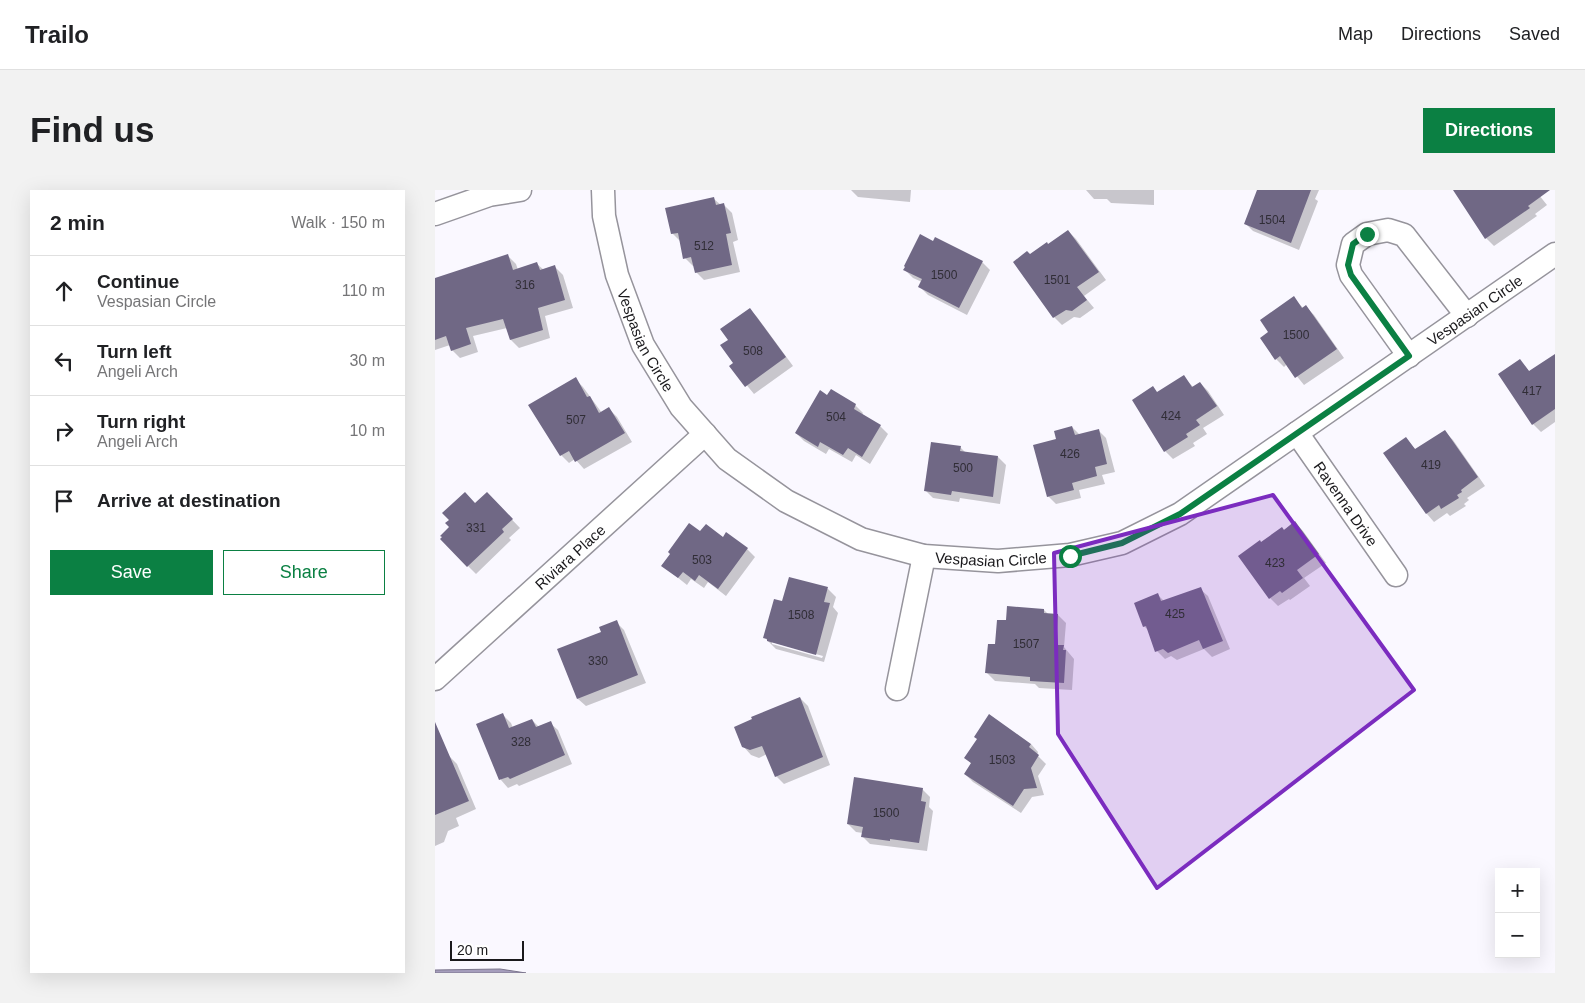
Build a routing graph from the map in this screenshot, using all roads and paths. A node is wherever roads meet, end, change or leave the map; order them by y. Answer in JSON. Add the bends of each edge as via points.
{"nodes":[{"id":1,"x":520,"y":190,"type":"edge"},
{"id":2,"x":603,"y":190,"type":"edge"},
{"id":3,"x":435,"y":214,"type":"edge"},
{"id":4,"x":1555,"y":254,"type":"edge"},
{"id":5,"x":1467,"y":316,"type":"junction"},
{"id":6,"x":1409,"y":356,"type":"junction"},
{"id":7,"x":1297,"y":433,"type":"junction"},
{"id":8,"x":705,"y":434,"type":"junction"},
{"id":9,"x":924,"y":556,"type":"junction"},
{"id":10,"x":1396,"y":574,"type":"dead end"},
{"id":11,"x":435,"y":679,"type":"edge"},
{"id":12,"x":897,"y":689,"type":"dead end"}],
"edges":[{"from":1,"to":3,"type":"street","via":[[489,195]]},
{"from":2,"to":8,"type":"street","name":"Vespasian Circle","via":[[604,216],[617,275],[643,345],[681,407]]},
{"from":4,"to":5,"type":"street","name":"Vespasian Circle"},
{"from":5,"to":6,"type":"street","name":"Vespasian Circle"},
{"from":5,"to":6,"type":"street","via":[[1404,235],[1388,230],[1367,234],[1353,244],[1348,265],[1351,275]]},
{"from":6,"to":7,"type":"street","name":"Vespasian Circle"},
{"from":7,"to":9,"type":"street","name":"Vespasian Circle","via":[[1180,514],[1122,543],[1070,556],[998,561]]},
{"from":7,"to":10,"type":"street","name":"Ravenna Drive"},
{"from":8,"to":9,"type":"street","name":"Vespasian Circle","via":[[727,459],[786,501],[861,539]]},
{"from":8,"to":11,"type":"street","name":"Riviara Place"},
{"from":9,"to":12,"type":"street"}]}
